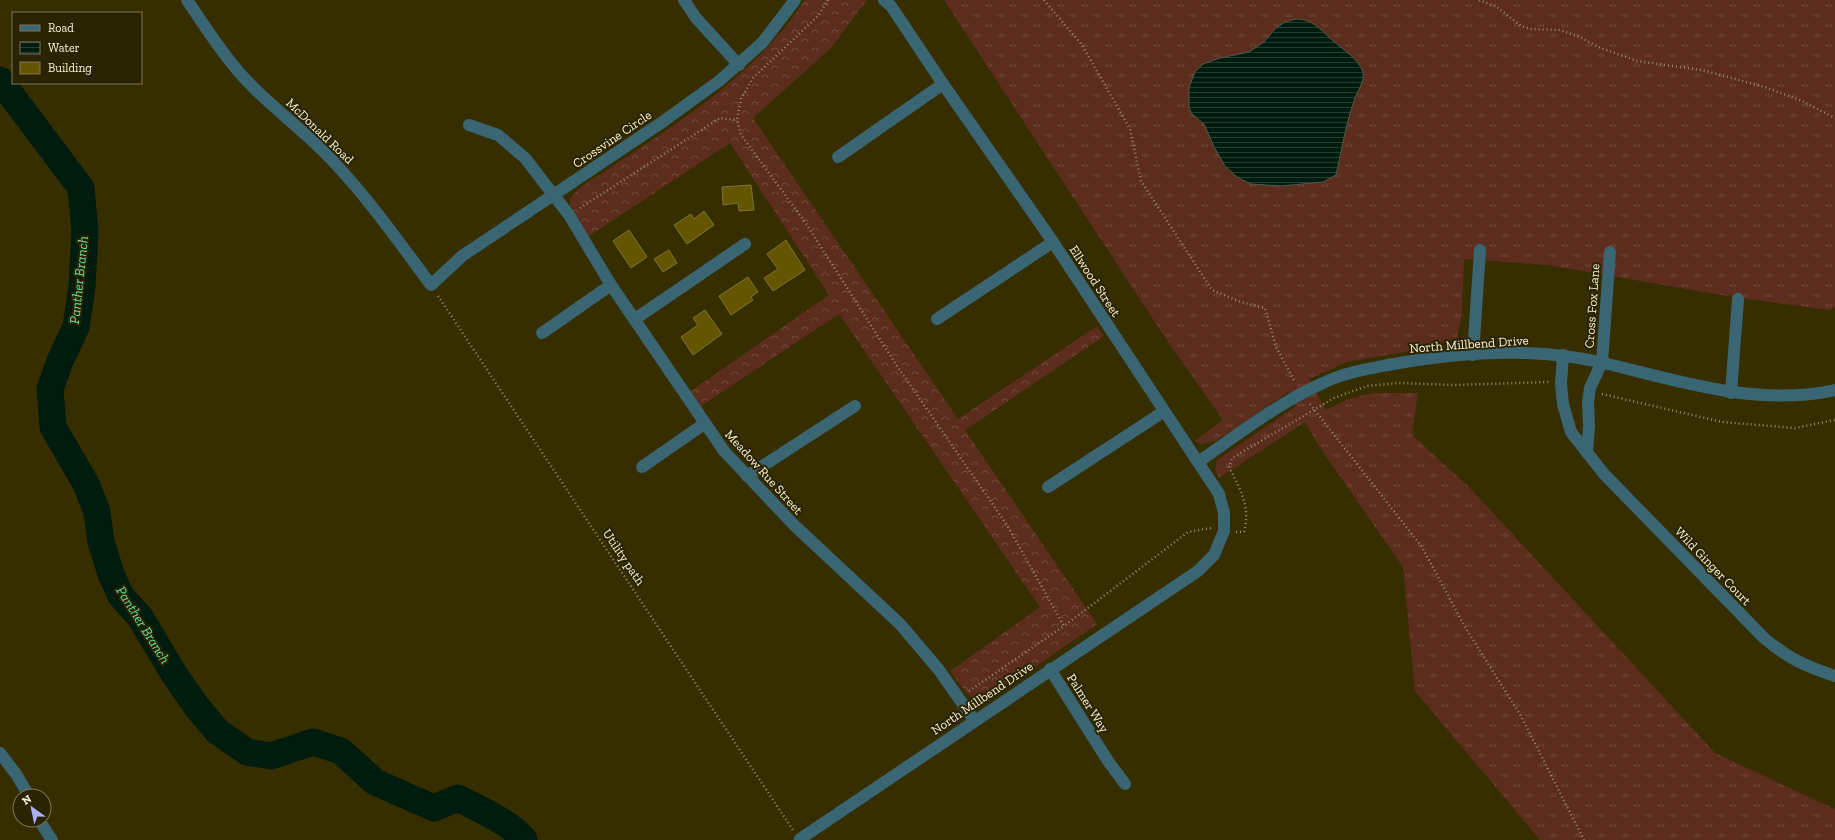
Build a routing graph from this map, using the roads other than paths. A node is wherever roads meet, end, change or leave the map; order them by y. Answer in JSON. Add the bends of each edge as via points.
{"nodes":[{"id":1,"x":187,"y":0,"type":"edge"},
{"id":2,"x":684,"y":0,"type":"edge"},
{"id":3,"x":795,"y":0,"type":"edge"},
{"id":4,"x":884,"y":0,"type":"edge"},
{"id":5,"x":739,"y":65,"type":"junction"},
{"id":6,"x":943,"y":84,"type":"junction"},
{"id":7,"x":469,"y":125,"type":"dead end"},
{"id":8,"x":838,"y":157,"type":"dead end"},
{"id":9,"x":554,"y":195,"type":"junction"},
{"id":10,"x":1053,"y":242,"type":"junction"},
{"id":11,"x":745,"y":244,"type":"dead end"},
{"id":12,"x":1480,"y":250,"type":"dead end"},
{"id":13,"x":1610,"y":252,"type":"dead end"},
{"id":14,"x":431,"y":285,"type":"joint"},
{"id":15,"x":611,"y":285,"type":"junction"},
{"id":16,"x":1738,"y":299,"type":"dead end"},
{"id":17,"x":636,"y":319,"type":"junction"},
{"id":18,"x":937,"y":319,"type":"dead end"},
{"id":19,"x":542,"y":332,"type":"dead end"},
{"id":20,"x":1473,"y":355,"type":"junction"},
{"id":21,"x":1563,"y":355,"type":"junction"},
{"id":22,"x":1602,"y":362,"type":"junction"},
{"id":23,"x":1835,"y":390,"type":"edge"},
{"id":24,"x":1731,"y":393,"type":"junction"},
{"id":25,"x":854,"y":406,"type":"dead end"},
{"id":26,"x":1163,"y":412,"type":"junction"},
{"id":27,"x":704,"y":424,"type":"junction"},
{"id":28,"x":1587,"y":453,"type":"junction"},
{"id":29,"x":1198,"y":462,"type":"junction"},
{"id":30,"x":642,"y":467,"type":"dead end"},
{"id":31,"x":747,"y":476,"type":"junction"},
{"id":32,"x":1048,"y":487,"type":"dead end"},
{"id":33,"x":1181,"y":581,"type":"joint"},
{"id":34,"x":1050,"y":670,"type":"junction"},
{"id":35,"x":1835,"y":676,"type":"edge"},
{"id":36,"x":974,"y":720,"type":"junction"},
{"id":37,"x":0,"y":753,"type":"edge"},
{"id":38,"x":1125,"y":784,"type":"dead end"},
{"id":39,"x":25,"y":788,"type":"edge"},
{"id":40,"x":44,"y":828,"type":"edge"},
{"id":41,"x":800,"y":839,"type":"edge"},
{"id":42,"x":52,"y":840,"type":"edge"}],
"edges":[{"from":1,"to":14,"type":"street","name":"McDonald Road","via":[[233,65],[261,94],[297,125],[348,178]]},
{"from":2,"to":5,"type":"street","via":[[696,18]]},
{"from":3,"to":5,"type":"street","name":"Crossvine Circle","via":[[762,43]]},
{"from":4,"to":6,"type":"street","name":"Ellwood Street","via":[[891,6]]},
{"from":5,"to":9,"type":"street","name":"Crossvine Circle","via":[[661,123]]},
{"from":6,"to":8,"type":"street"},
{"from":6,"to":10,"type":"street","name":"Ellwood Street"},
{"from":7,"to":9,"type":"street","name":"Meadow Rue Street","via":[[498,135],[524,158]]},
{"from":9,"to":14,"type":"street","name":"Crossvine Circle","via":[[462,256]]},
{"from":9,"to":15,"type":"street","name":"Meadow Rue Street"},
{"from":10,"to":18,"type":"street"},
{"from":10,"to":26,"type":"street","name":"Ellwood Street"},
{"from":11,"to":17,"type":"street"},
{"from":12,"to":20,"type":"street"},
{"from":13,"to":22,"type":"street","name":"Cross Fox Lane"},
{"from":15,"to":17,"type":"street","name":"Meadow Rue Street"},
{"from":15,"to":19,"type":"street"},
{"from":16,"to":24,"type":"street"},
{"from":17,"to":27,"type":"street","name":"Meadow Rue Street"},
{"from":20,"to":21,"type":"street","name":"North Millbend Drive","via":[[1510,352]]},
{"from":20,"to":29,"type":"street","name":"North Millbend Drive","via":[[1422,359],[1360,370],[1324,382]]},
{"from":21,"to":22,"type":"street","name":"North Millbend Drive"},
{"from":21,"to":28,"type":"street","name":"Wild Ginger Court","via":[[1563,404],[1571,432]]},
{"from":22,"to":24,"type":"street","name":"North Millbend Drive"},
{"from":22,"to":28,"type":"street","via":[[1590,388]]},
{"from":23,"to":24,"type":"street","name":"North Millbend Drive","via":[[1767,395]]},
{"from":25,"to":31,"type":"street"},
{"from":26,"to":29,"type":"street","name":"Ellwood Street"},
{"from":26,"to":32,"type":"street"},
{"from":27,"to":30,"type":"street"},
{"from":27,"to":31,"type":"street","name":"Meadow Rue Street"},
{"from":28,"to":35,"type":"street","name":"Wild Ginger Court","via":[[1604,474],[1764,638],[1784,655]]},
{"from":29,"to":33,"type":"street","name":"Ellwood Street","via":[[1219,494],[1224,513],[1224,531],[1214,555],[1198,571]]},
{"from":31,"to":36,"type":"street","name":"Meadow Rue Street","via":[[799,531],[900,624],[960,697]]},
{"from":33,"to":34,"type":"street","name":"North Millbend Drive"},
{"from":34,"to":36,"type":"street","name":"North Millbend Drive"},
{"from":34,"to":38,"type":"street","name":"Palmer Way"},
{"from":36,"to":41,"type":"street","name":"North Millbend Drive"},
{"from":37,"to":39,"type":"street"},
{"from":40,"to":42,"type":"street"}]}
